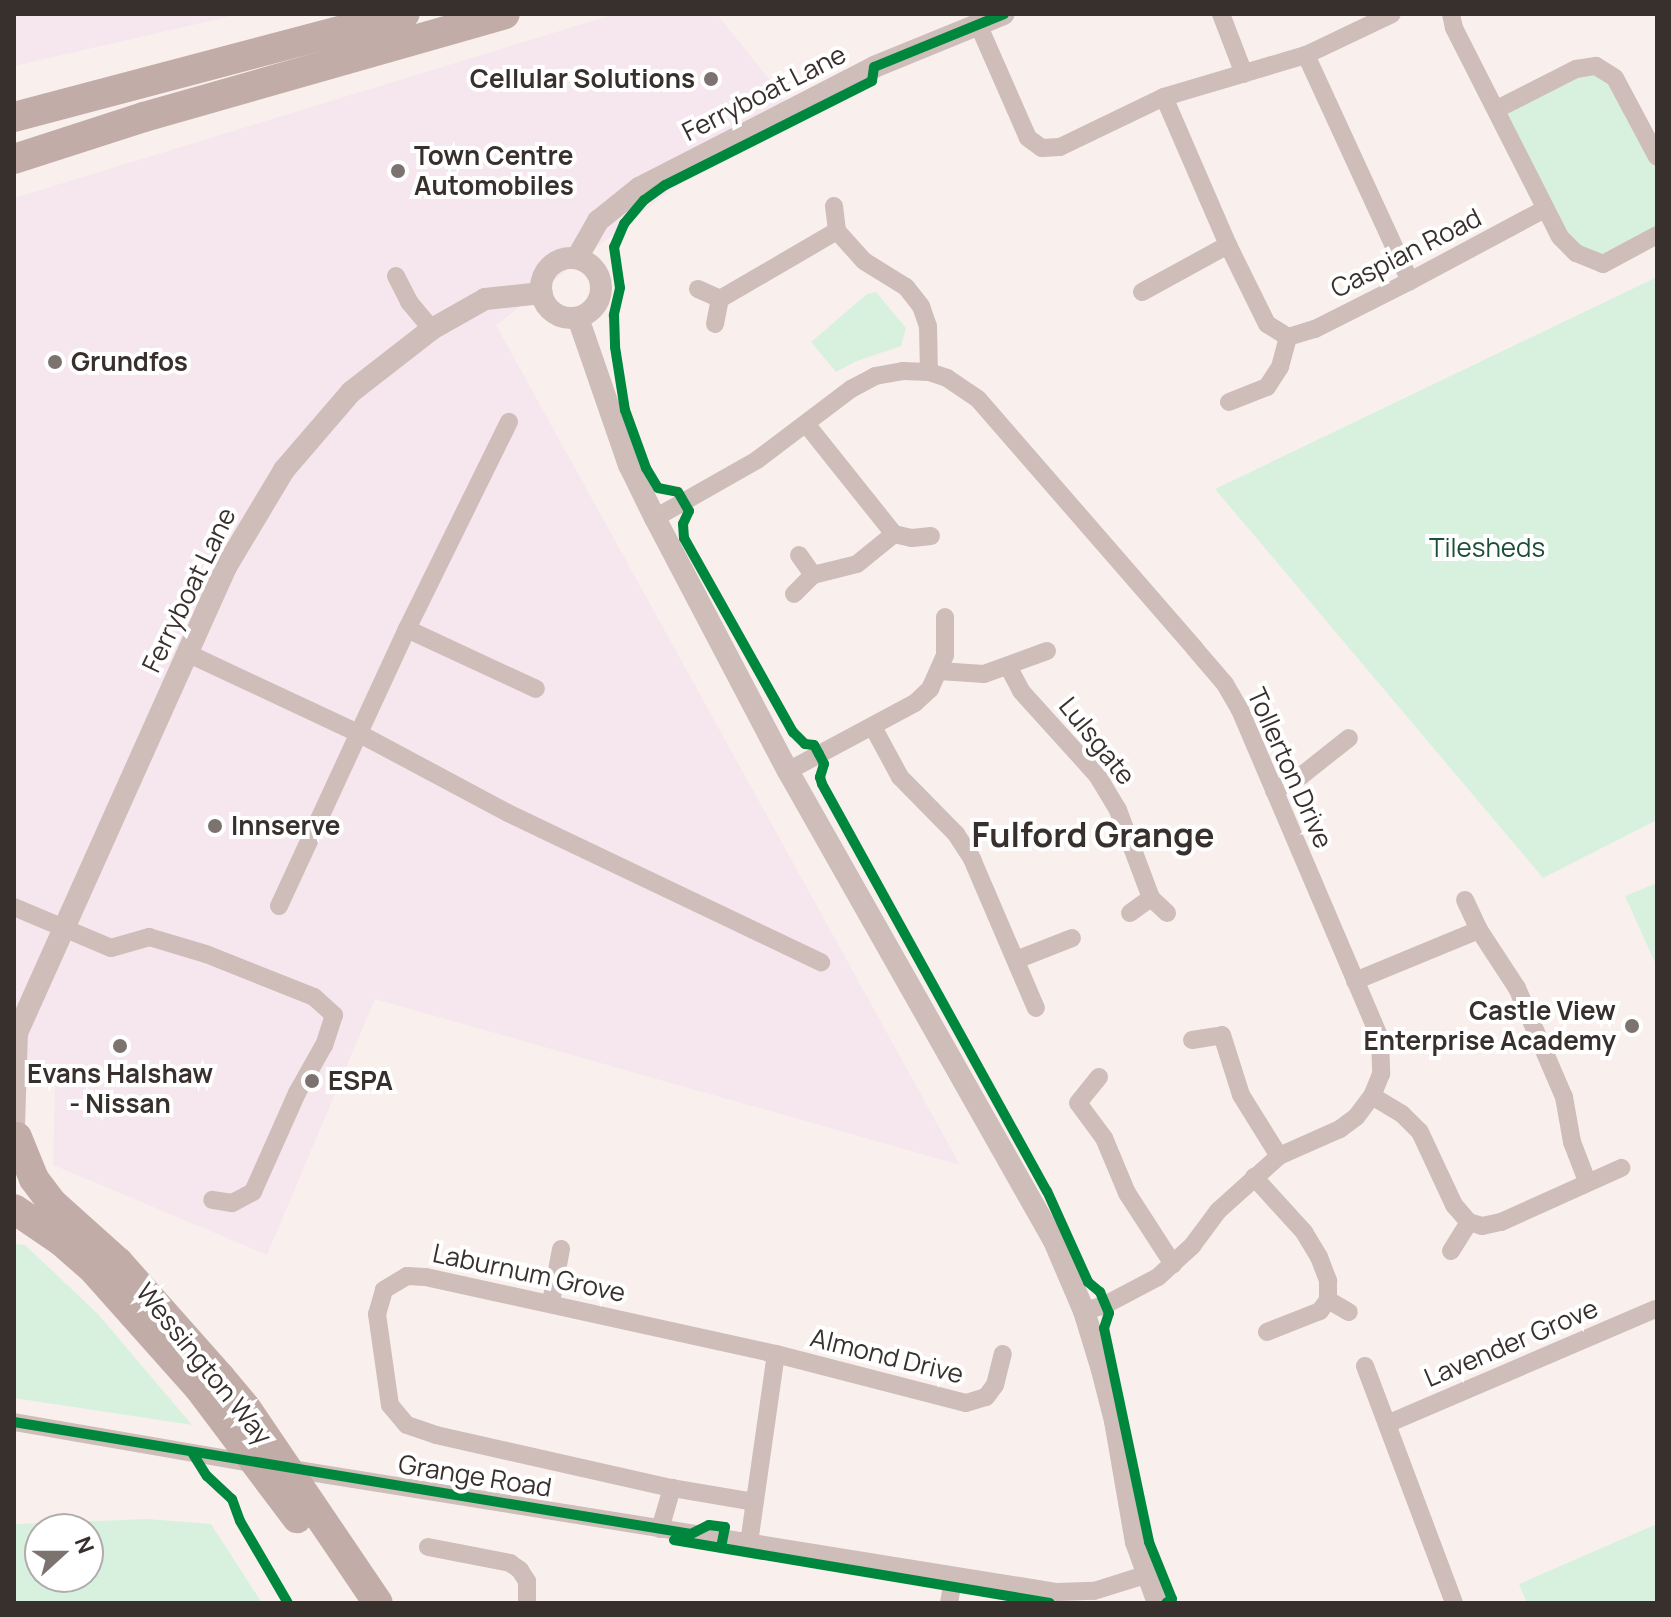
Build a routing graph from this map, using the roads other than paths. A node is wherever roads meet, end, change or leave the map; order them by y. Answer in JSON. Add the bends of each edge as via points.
{"nodes":[{"id":1,"x":405,"y":14,"type":"edge"},
{"id":2,"x":505,"y":14,"type":"edge"},
{"id":3,"x":1004,"y":14,"type":"edge"},
{"id":4,"x":1221,"y":14,"type":"edge"},
{"id":5,"x":1392,"y":14,"type":"edge"},
{"id":6,"x":1451,"y":14,"type":"edge"},
{"id":7,"x":1367,"y":20,"type":"edge"},
{"id":8,"x":978,"y":24,"type":"junction"},
{"id":9,"x":1306,"y":55,"type":"junction"},
{"id":10,"x":1244,"y":74,"type":"junction"},
{"id":11,"x":144,"y":84,"type":"junction"},
{"id":12,"x":1164,"y":97,"type":"junction"},
{"id":13,"x":14,"y":106,"type":"edge"},
{"id":14,"x":1497,"y":109,"type":"junction"},
{"id":15,"x":14,"y":117,"type":"edge"},
{"id":16,"x":144,"y":117,"type":"junction"},
{"id":17,"x":14,"y":149,"type":"edge"},
{"id":18,"x":1657,"y":157,"type":"edge"},
{"id":19,"x":14,"y":159,"type":"edge"},
{"id":20,"x":834,"y":206,"type":"dead end"},
{"id":21,"x":1545,"y":209,"type":"junction"},
{"id":22,"x":837,"y":231,"type":"junction"},
{"id":23,"x":1657,"y":235,"type":"edge"},
{"id":24,"x":1228,"y":245,"type":"junction"},
{"id":25,"x":577,"y":258,"type":"junction"},
{"id":26,"x":396,"y":276,"type":"dead end"},
{"id":27,"x":1410,"y":281,"type":"junction"},
{"id":28,"x":698,"y":289,"type":"dead end"},
{"id":29,"x":1142,"y":292,"type":"dead end"},
{"id":30,"x":542,"y":293,"type":"junction"},
{"id":31,"x":720,"y":299,"type":"junction"},
{"id":32,"x":578,"y":318,"type":"junction"},
{"id":33,"x":715,"y":324,"type":"dead end"},
{"id":34,"x":432,"y":329,"type":"junction"},
{"id":35,"x":1288,"y":337,"type":"junction"},
{"id":36,"x":929,"y":372,"type":"junction"},
{"id":37,"x":1229,"y":402,"type":"dead end"},
{"id":38,"x":509,"y":422,"type":"dead end"},
{"id":39,"x":807,"y":425,"type":"junction"},
{"id":40,"x":655,"y":518,"type":"junction"},
{"id":41,"x":894,"y":534,"type":"junction"},
{"id":42,"x":931,"y":536,"type":"dead end"},
{"id":43,"x":799,"y":555,"type":"dead end"},
{"id":44,"x":813,"y":575,"type":"junction"},
{"id":45,"x":794,"y":594,"type":"dead end"},
{"id":46,"x":945,"y":617,"type":"dead end"},
{"id":47,"x":407,"y":629,"type":"junction"},
{"id":48,"x":1047,"y":651,"type":"dead end"},
{"id":49,"x":187,"y":653,"type":"junction"},
{"id":50,"x":1009,"y":668,"type":"junction"},
{"id":51,"x":939,"y":671,"type":"junction"},
{"id":52,"x":536,"y":689,"type":"dead end"},
{"id":53,"x":873,"y":727,"type":"junction"},
{"id":54,"x":360,"y":734,"type":"junction"},
{"id":55,"x":1349,"y":738,"type":"dead end"},
{"id":56,"x":788,"y":771,"type":"junction"},
{"id":57,"x":1274,"y":791,"type":"junction"},
{"id":58,"x":1151,"y":898,"type":"junction"},
{"id":59,"x":1465,"y":900,"type":"dead end"},
{"id":60,"x":279,"y":906,"type":"dead end"},
{"id":61,"x":14,"y":907,"type":"edge"},
{"id":62,"x":1130,"y":913,"type":"dead end"},
{"id":63,"x":1167,"y":913,"type":"dead end"},
{"id":64,"x":65,"y":927,"type":"junction"},
{"id":65,"x":1479,"y":930,"type":"junction"},
{"id":66,"x":1072,"y":938,"type":"dead end"},
{"id":67,"x":1016,"y":960,"type":"junction"},
{"id":68,"x":821,"y":962,"type":"dead end"},
{"id":69,"x":1355,"y":981,"type":"junction"},
{"id":70,"x":1036,"y":1008,"type":"dead end"},
{"id":71,"x":16,"y":1035,"type":"edge"},
{"id":72,"x":1192,"y":1040,"type":"dead end"},
{"id":73,"x":1099,"y":1077,"type":"dead end"},
{"id":74,"x":1372,"y":1096,"type":"junction"},
{"id":75,"x":15,"y":1137,"type":"edge"},
{"id":76,"x":1279,"y":1156,"type":"junction"},
{"id":77,"x":1621,"y":1168,"type":"dead end"},
{"id":78,"x":1254,"y":1177,"type":"junction"},
{"id":79,"x":1587,"y":1181,"type":"junction"},
{"id":80,"x":212,"y":1200,"type":"dead end"},
{"id":81,"x":14,"y":1209,"type":"edge"},
{"id":82,"x":1469,"y":1222,"type":"junction"},
{"id":83,"x":561,"y":1249,"type":"dead end"},
{"id":84,"x":1451,"y":1251,"type":"dead end"},
{"id":85,"x":1173,"y":1264,"type":"junction"},
{"id":86,"x":1328,"y":1300,"type":"junction"},
{"id":87,"x":551,"y":1302,"type":"junction"},
{"id":88,"x":1655,"y":1309,"type":"edge"},
{"id":89,"x":1084,"y":1311,"type":"junction"},
{"id":90,"x":1349,"y":1312,"type":"dead end"},
{"id":91,"x":1267,"y":1332,"type":"dead end"},
{"id":92,"x":776,"y":1354,"type":"junction"},
{"id":93,"x":1003,"y":1354,"type":"dead end"},
{"id":94,"x":1365,"y":1366,"type":"dead end"},
{"id":95,"x":210,"y":1383,"type":"junction"},
{"id":96,"x":14,"y":1422,"type":"edge"},
{"id":97,"x":1387,"y":1424,"type":"junction"},
{"id":98,"x":672,"y":1488,"type":"junction"},
{"id":99,"x":754,"y":1502,"type":"junction"},
{"id":100,"x":660,"y":1529,"type":"junction"},
{"id":101,"x":749,"y":1543,"type":"junction"},
{"id":102,"x":428,"y":1547,"type":"dead end"},
{"id":103,"x":1145,"y":1575,"type":"junction"},
{"id":104,"x":954,"y":1576,"type":"junction"},
{"id":105,"x":353,"y":1603,"type":"edge"},
{"id":106,"x":378,"y":1603,"type":"edge"},
{"id":107,"x":527,"y":1603,"type":"edge"},
{"id":108,"x":949,"y":1603,"type":"edge"},
{"id":109,"x":1158,"y":1603,"type":"edge"},
{"id":110,"x":1454,"y":1603,"type":"edge"}],
"edges":[{"from":1,"to":11,"type":"highway"},
{"from":2,"to":16,"type":"highway"},
{"from":3,"to":8,"type":"street","name":"Ferryboat Lane"},
{"from":4,"to":10,"type":"street"},
{"from":5,"to":7,"type":"street"},
{"from":6,"to":14,"type":"street"},
{"from":7,"to":9,"type":"street"},
{"from":8,"to":12,"type":"street","via":[[1028,138],[1042,148],[1060,147]]},
{"from":8,"to":25,"type":"street","name":"Ferryboat Lane","via":[[810,98],[639,188],[598,221]]},
{"from":9,"to":10,"type":"street"},
{"from":9,"to":27,"type":"street"},
{"from":10,"to":12,"type":"street"},
{"from":11,"to":13,"type":"highway"},
{"from":11,"to":15,"type":"highway"},
{"from":12,"to":24,"type":"street"},
{"from":14,"to":18,"type":"street","via":[[1576,69],[1596,66],[1615,78]]},
{"from":14,"to":21,"type":"street"},
{"from":16,"to":17,"type":"highway"},
{"from":16,"to":19,"type":"highway"},
{"from":20,"to":22,"type":"street"},
{"from":21,"to":23,"type":"street","via":[[1560,237],[1597,263],[1619,258]]},
{"from":21,"to":27,"type":"street","name":"Caspian Road"},
{"from":22,"to":31,"type":"street"},
{"from":22,"to":36,"type":"street","via":[[855,253],[906,287],[921,306],[928,326]]},
{"from":24,"to":29,"type":"street"},
{"from":24,"to":35,"type":"street","via":[[1267,324]]},
{"from":25,"to":30,"type":"street","via":[[552,265]]},
{"from":25,"to":32,"type":"street","via":[[592,265],[602,287],[595,307]]},
{"from":26,"to":34,"type":"street"},
{"from":27,"to":35,"type":"street","name":"Caspian Road"},
{"from":28,"to":31,"type":"street"},
{"from":30,"to":32,"type":"street","via":[[551,311]]},
{"from":30,"to":34,"type":"street","name":"Ferryboat Lane","via":[[485,299]]},
{"from":31,"to":33,"type":"street"},
{"from":32,"to":40,"type":"street","via":[[629,465]]},
{"from":34,"to":49,"type":"street","name":"Ferryboat Lane","via":[[351,392],[284,470],[226,567]]},
{"from":35,"to":37,"type":"street","via":[[1280,367],[1267,387]]},
{"from":36,"to":39,"type":"street","name":"Tollerton Drive","via":[[875,376]]},
{"from":36,"to":57,"type":"street","name":"Tollerton Drive","via":[[978,399],[1225,684]]},
{"from":38,"to":47,"type":"street"},
{"from":39,"to":40,"type":"street","name":"Tollerton Drive"},
{"from":39,"to":41,"type":"street"},
{"from":40,"to":56,"type":"street"},
{"from":41,"to":42,"type":"street"},
{"from":41,"to":44,"type":"street","via":[[857,564]]},
{"from":43,"to":44,"type":"street"},
{"from":44,"to":45,"type":"street"},
{"from":46,"to":51,"type":"street","via":[[945,655]]},
{"from":47,"to":52,"type":"street"},
{"from":47,"to":54,"type":"street"},
{"from":48,"to":50,"type":"street"},
{"from":49,"to":54,"type":"street"},
{"from":49,"to":64,"type":"street","name":"Ferryboat Lane"},
{"from":50,"to":51,"type":"street","via":[[984,674]]},
{"from":50,"to":58,"type":"street","name":"Lulsgate","via":[[1021,691],[1097,775],[1118,810]]},
{"from":51,"to":53,"type":"street","via":[[915,703]]},
{"from":53,"to":56,"type":"street"},
{"from":53,"to":67,"type":"street","via":[[900,777],[956,834],[972,859]]},
{"from":54,"to":60,"type":"street"},
{"from":54,"to":68,"type":"street","via":[[508,813]]},
{"from":55,"to":57,"type":"street"},
{"from":56,"to":89,"type":"street","via":[[1028,1189]]},
{"from":57,"to":69,"type":"street","name":"Tollerton Drive"},
{"from":58,"to":62,"type":"street"},
{"from":58,"to":63,"type":"street","name":"Lulsgate"},
{"from":59,"to":65,"type":"street"},
{"from":61,"to":64,"type":"street"},
{"from":64,"to":71,"type":"street","name":"Ferryboat Lane"},
{"from":64,"to":80,"type":"street","via":[[111,948],[149,937],[206,954],[314,997],[334,1015],[253,1192],[232,1203]]},
{"from":65,"to":69,"type":"street"},
{"from":65,"to":79,"type":"street","via":[[1523,1002],[1564,1097],[1572,1142]]},
{"from":66,"to":67,"type":"street"},
{"from":67,"to":70,"type":"street"},
{"from":69,"to":74,"type":"street","name":"Tollerton Drive","via":[[1380,1038],[1381,1074]]},
{"from":71,"to":75,"type":"street","name":"Ferryboat Lane"},
{"from":72,"to":76,"type":"street","via":[[1222,1035],[1241,1095]]},
{"from":73,"to":85,"type":"street","via":[[1078,1103],[1104,1138],[1127,1193]]},
{"from":74,"to":76,"type":"street","via":[[1340,1129]]},
{"from":74,"to":82,"type":"street","via":[[1420,1132],[1454,1205]]},
{"from":75,"to":95,"type":"highway","name":"Wessington Way","via":[[52,1203],[128,1272]]},
{"from":76,"to":78,"type":"street"},
{"from":77,"to":79,"type":"street"},
{"from":78,"to":85,"type":"street"},
{"from":78,"to":86,"type":"street","via":[[1304,1232],[1328,1281]]},
{"from":79,"to":82,"type":"street","via":[[1501,1222]]},
{"from":81,"to":95,"type":"highway","name":"Wessington Way","via":[[93,1269]]},
{"from":82,"to":84,"type":"street"},
{"from":83,"to":87,"type":"street"},
{"from":85,"to":89,"type":"street","via":[[1125,1296]]},
{"from":86,"to":90,"type":"street"},
{"from":86,"to":91,"type":"street","via":[[1309,1318]]},
{"from":87,"to":92,"type":"street","name":"Laburnum Grove"},
{"from":87,"to":98,"type":"street","name":"Laburnum Grove","via":[[425,1277],[393,1281],[378,1300],[377,1314],[395,1415],[436,1435]]},
{"from":88,"to":97,"type":"street","name":"Lavender Grove"},
{"from":89,"to":103,"type":"street","via":[[1115,1421]]},
{"from":92,"to":93,"type":"street","name":"Almond Drive","via":[[966,1403],[986,1397]]},
{"from":92,"to":99,"type":"street"},
{"from":94,"to":97,"type":"street"},
{"from":95,"to":105,"type":"highway","name":"Wessington Way","bridge":true},
{"from":95,"to":106,"type":"highway","name":"Wessington Way","bridge":true,"via":[[246,1408]]},
{"from":96,"to":100,"type":"street","name":"Grange Road"},
{"from":97,"to":110,"type":"street"},
{"from":98,"to":99,"type":"street","name":"Laburnum Grove"},
{"from":98,"to":100,"type":"street"},
{"from":99,"to":101,"type":"street"},
{"from":100,"to":101,"type":"street","name":"Grange Road"},
{"from":101,"to":104,"type":"street","name":"Grange Road"},
{"from":102,"to":107,"type":"street","via":[[510,1563],[527,1581]]},
{"from":103,"to":104,"type":"street","name":"Grange Road","via":[[1094,1591],[1057,1592]]},
{"from":103,"to":109,"type":"street"},
{"from":104,"to":108,"type":"street"}]}
